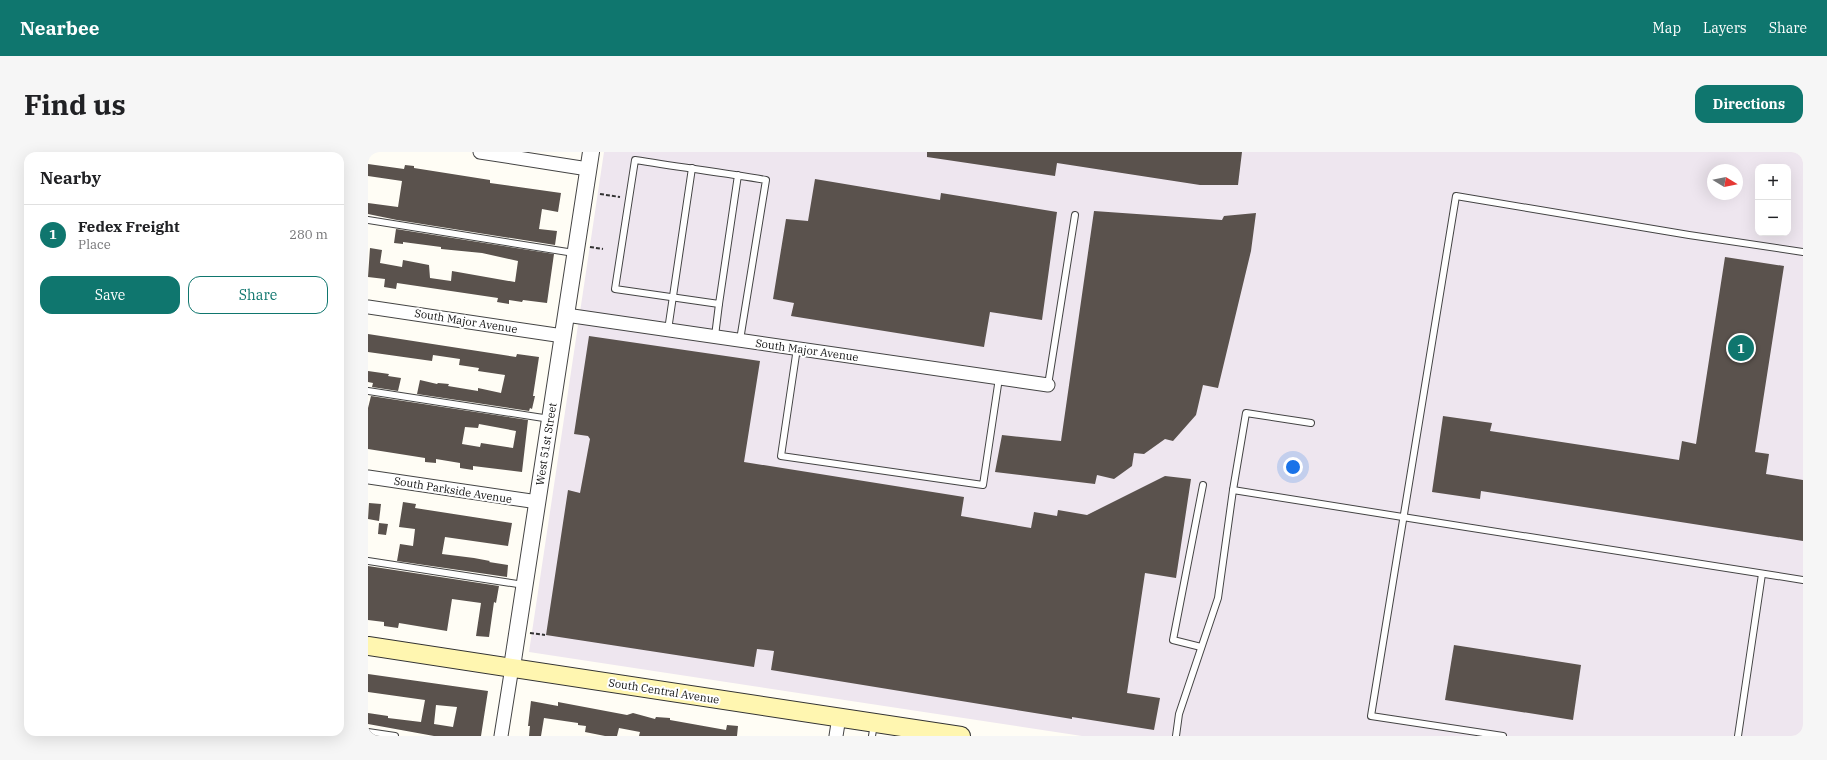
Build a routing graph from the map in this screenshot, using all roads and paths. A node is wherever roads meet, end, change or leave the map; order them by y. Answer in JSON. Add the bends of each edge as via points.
{"nodes":[{"id":1,"x":480,"y":152,"type":"edge"},
{"id":2,"x":591,"y":152,"type":"edge"},
{"id":3,"x":692,"y":168,"type":"junction"},
{"id":4,"x":588,"y":169,"type":"junction"},
{"id":5,"x":738,"y":175,"type":"junction"},
{"id":6,"x":600,"y":194,"type":"dead end"},
{"id":7,"x":624,"y":198,"type":"dead end"},
{"id":8,"x":1075,"y":215,"type":"dead end"},
{"id":9,"x":368,"y":220,"type":"edge"},
{"id":10,"x":603,"y":249,"type":"dead end"},
{"id":11,"x":582,"y":250,"type":"junction"},
{"id":12,"x":1803,"y":252,"type":"edge"},
{"id":13,"x":673,"y":297,"type":"junction"},
{"id":14,"x":719,"y":304,"type":"junction"},
{"id":15,"x":368,"y":306,"type":"edge"},
{"id":16,"x":566,"y":315,"type":"junction"},
{"id":17,"x":668,"y":330,"type":"junction"},
{"id":18,"x":563,"y":336,"type":"junction"},
{"id":19,"x":715,"y":336,"type":"junction"},
{"id":20,"x":740,"y":340,"type":"junction"},
{"id":21,"x":797,"y":348,"type":"junction"},
{"id":22,"x":999,"y":378,"type":"junction"},
{"id":23,"x":1048,"y":385,"type":"joint"},
{"id":24,"x":368,"y":391,"type":"edge"},
{"id":25,"x":550,"y":419,"type":"junction"},
{"id":26,"x":1311,"y":423,"type":"dead end"},
{"id":27,"x":368,"y":477,"type":"edge"},
{"id":28,"x":1203,"y":485,"type":"dead end"},
{"id":29,"x":1233,"y":490,"type":"junction"},
{"id":30,"x":538,"y":502,"type":"junction"},
{"id":31,"x":1404,"y":516,"type":"junction"},
{"id":32,"x":368,"y":561,"type":"edge"},
{"id":33,"x":1762,"y":574,"type":"junction"},
{"id":34,"x":1803,"y":580,"type":"edge"},
{"id":35,"x":525,"y":585,"type":"junction"},
{"id":36,"x":530,"y":633,"type":"dead end"},
{"id":37,"x":545,"y":635,"type":"dead end"},
{"id":38,"x":368,"y":646,"type":"edge"},
{"id":39,"x":1201,"y":647,"type":"junction"},
{"id":40,"x":512,"y":667,"type":"junction"},
{"id":41,"x":839,"y":717,"type":"junction"},
{"id":42,"x":874,"y":729,"type":"edge"},
{"id":43,"x":368,"y":732,"type":"edge"},
{"id":44,"x":935,"y":734,"type":"edge"},
{"id":45,"x":395,"y":736,"type":"edge"},
{"id":46,"x":501,"y":736,"type":"edge"},
{"id":47,"x":836,"y":736,"type":"edge"},
{"id":48,"x":961,"y":736,"type":"edge"},
{"id":49,"x":1176,"y":736,"type":"edge"},
{"id":50,"x":1503,"y":736,"type":"edge"},
{"id":51,"x":1738,"y":736,"type":"edge"}],
"edges":[{"from":1,"to":4,"type":"street"},
{"from":2,"to":4,"type":"street","name":"West 51st Street"},
{"from":3,"to":5,"type":"lane"},
{"from":3,"to":13,"type":"lane"},
{"from":3,"to":13,"type":"lane","via":[[635,160],[615,289]]},
{"from":4,"to":11,"type":"street","name":"West 51st Street"},
{"from":5,"to":14,"type":"lane"},
{"from":5,"to":20,"type":"lane","via":[[766,180]]},
{"from":6,"to":7,"type":"path"},
{"from":8,"to":23,"type":"lane"},
{"from":9,"to":11,"type":"lane"},
{"from":10,"to":11,"type":"path"},
{"from":11,"to":16,"type":"street","name":"West 51st Street"},
{"from":12,"to":31,"type":"lane","via":[[1456,196]]},
{"from":13,"to":14,"type":"lane"},
{"from":13,"to":17,"type":"lane"},
{"from":14,"to":19,"type":"lane"},
{"from":15,"to":18,"type":"street","name":"South Major Avenue"},
{"from":16,"to":17,"type":"street","name":"South Major Avenue"},
{"from":16,"to":18,"type":"street","name":"West 51st Street"},
{"from":17,"to":19,"type":"street","name":"South Major Avenue"},
{"from":18,"to":25,"type":"street","name":"West 51st Street"},
{"from":19,"to":20,"type":"street","name":"South Major Avenue"},
{"from":20,"to":21,"type":"street","name":"South Major Avenue"},
{"from":21,"to":22,"type":"street","name":"South Major Avenue"},
{"from":21,"to":22,"type":"lane","via":[[781,456],[983,485]]},
{"from":22,"to":23,"type":"street","name":"South Major Avenue"},
{"from":24,"to":25,"type":"lane"},
{"from":25,"to":30,"type":"street","name":"West 51st Street"},
{"from":26,"to":29,"type":"lane","via":[[1246,413]]},
{"from":27,"to":30,"type":"street","name":"South Parkside Avenue"},
{"from":28,"to":39,"type":"lane","via":[[1173,640]]},
{"from":29,"to":31,"type":"lane"},
{"from":29,"to":39,"type":"lane","via":[[1218,598]]},
{"from":30,"to":35,"type":"street","name":"West 51st Street"},
{"from":31,"to":33,"type":"lane"},
{"from":31,"to":50,"type":"lane","via":[[1371,716]]},
{"from":32,"to":35,"type":"lane"},
{"from":33,"to":34,"type":"lane"},
{"from":33,"to":51,"type":"lane"},
{"from":35,"to":40,"type":"street","name":"West 51st Street"},
{"from":36,"to":37,"type":"path"},
{"from":38,"to":40,"type":"main road","name":"South Central Avenue"},
{"from":39,"to":49,"type":"lane","via":[[1179,714]]},
{"from":40,"to":41,"type":"main road","name":"South Central Avenue"},
{"from":40,"to":46,"type":"street","name":"West 51st Street"},
{"from":41,"to":42,"type":"main road","name":"South Central Avenue"},
{"from":41,"to":47,"type":"street"},
{"from":42,"to":44,"type":"main road","name":"South Central Avenue"},
{"from":43,"to":45,"type":"lane"},
{"from":44,"to":48,"type":"main road","name":"South Central Avenue"}]}
